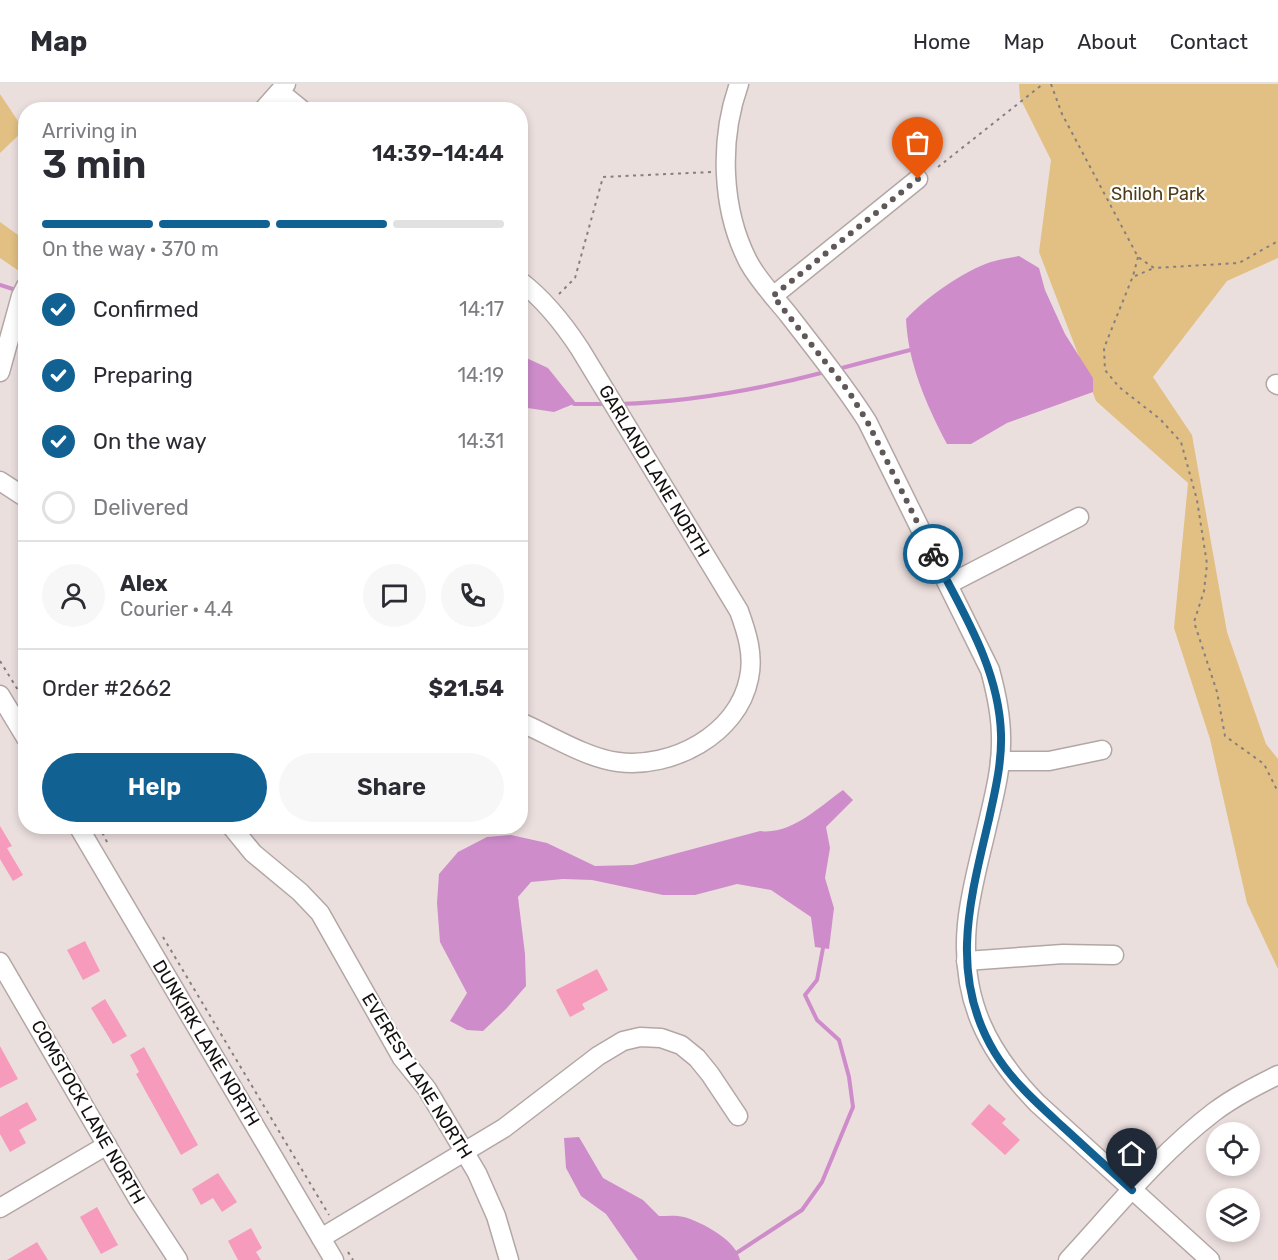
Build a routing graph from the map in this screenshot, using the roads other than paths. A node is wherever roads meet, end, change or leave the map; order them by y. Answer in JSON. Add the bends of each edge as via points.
{"nodes":[{"id":1,"x":719,"y":84,"type":"edge"},
{"id":2,"x":738,"y":87,"type":"edge"},
{"id":3,"x":283,"y":88,"type":"edge"},
{"id":4,"x":270,"y":102,"type":"edge"},
{"id":5,"x":296,"y":102,"type":"edge"},
{"id":6,"x":918,"y":179,"type":"dead end"},
{"id":7,"x":528,"y":287,"type":"edge"},
{"id":8,"x":773,"y":296,"type":"junction"},
{"id":9,"x":18,"y":307,"type":"edge"},
{"id":10,"x":0,"y":372,"type":"edge"},
{"id":11,"x":0,"y":481,"type":"edge"},
{"id":12,"x":18,"y":493,"type":"edge"},
{"id":13,"x":1079,"y":517,"type":"dead end"},
{"id":14,"x":949,"y":584,"type":"junction"},
{"id":15,"x":0,"y":695,"type":"edge"},
{"id":16,"x":18,"y":725,"type":"edge"},
{"id":17,"x":528,"y":726,"type":"edge"},
{"id":18,"x":1102,"y":750,"type":"dead end"},
{"id":19,"x":1000,"y":761,"type":"junction"},
{"id":20,"x":83,"y":834,"type":"edge"},
{"id":21,"x":238,"y":834,"type":"edge"},
{"id":22,"x":1114,"y":955,"type":"dead end"},
{"id":23,"x":966,"y":961,"type":"junction"},
{"id":24,"x":2,"y":971,"type":"edge"},
{"id":25,"x":1278,"y":1075,"type":"edge"},
{"id":26,"x":738,"y":1116,"type":"dead end"},
{"id":27,"x":107,"y":1145,"type":"junction"},
{"id":28,"x":464,"y":1152,"type":"junction"},
{"id":29,"x":1132,"y":1190,"type":"junction"},
{"id":30,"x":0,"y":1208,"type":"edge"},
{"id":31,"x":329,"y":1233,"type":"junction"},
{"id":32,"x":341,"y":1256,"type":"edge"},
{"id":33,"x":178,"y":1260,"type":"edge"},
{"id":34,"x":509,"y":1260,"type":"edge"},
{"id":35,"x":1068,"y":1260,"type":"edge"},
{"id":36,"x":1210,"y":1260,"type":"edge"}],
"edges":[{"from":1,"to":2,"type":"street"},
{"from":2,"to":8,"type":"street","via":[[727,140],[732,220],[749,264]]},
{"from":3,"to":4,"type":"street"},
{"from":3,"to":5,"type":"street"},
{"from":6,"to":8,"type":"street"},
{"from":7,"to":17,"type":"street","name":"GARLAND LANE NORTH","via":[[561,320],[580,349],[739,611],[751,656],[743,697],[732,715],[703,741],[661,761],[627,763],[594,756]]},
{"from":8,"to":14,"type":"street","via":[[849,392],[867,421]]},
{"from":9,"to":10,"type":"street"},
{"from":11,"to":12,"type":"street"},
{"from":13,"to":14,"type":"street"},
{"from":14,"to":19,"type":"street","via":[[990,670],[1002,735]]},
{"from":15,"to":16,"type":"street"},
{"from":18,"to":19,"type":"street","via":[[1049,761]]},
{"from":19,"to":23,"type":"street","via":[[972,892]]},
{"from":20,"to":31,"type":"street","name":"DUNKIRK LANE NORTH"},
{"from":21,"to":28,"type":"street","name":"EVEREST LANE NORTH","via":[[253,853],[320,913],[402,1058],[427,1089]]},
{"from":22,"to":23,"type":"street","via":[[1063,954]]},
{"from":23,"to":29,"type":"street","via":[[970,990],[994,1052],[1037,1103]]},
{"from":24,"to":27,"type":"street","name":"COMSTOCK LANE NORTH"},
{"from":25,"to":29,"type":"street","via":[[1216,1111]]},
{"from":26,"to":28,"type":"street","via":[[710,1074],[681,1045],[661,1038],[640,1037],[623,1041],[598,1056],[504,1128]]},
{"from":27,"to":30,"type":"street"},
{"from":27,"to":33,"type":"street","name":"COMSTOCK LANE NORTH"},
{"from":28,"to":31,"type":"street"},
{"from":28,"to":34,"type":"street","name":"EVEREST LANE NORTH","via":[[488,1194]]},
{"from":29,"to":35,"type":"street"},
{"from":29,"to":36,"type":"street"},
{"from":31,"to":32,"type":"street","name":"DUNKIRK LANE NORTH"}]}
